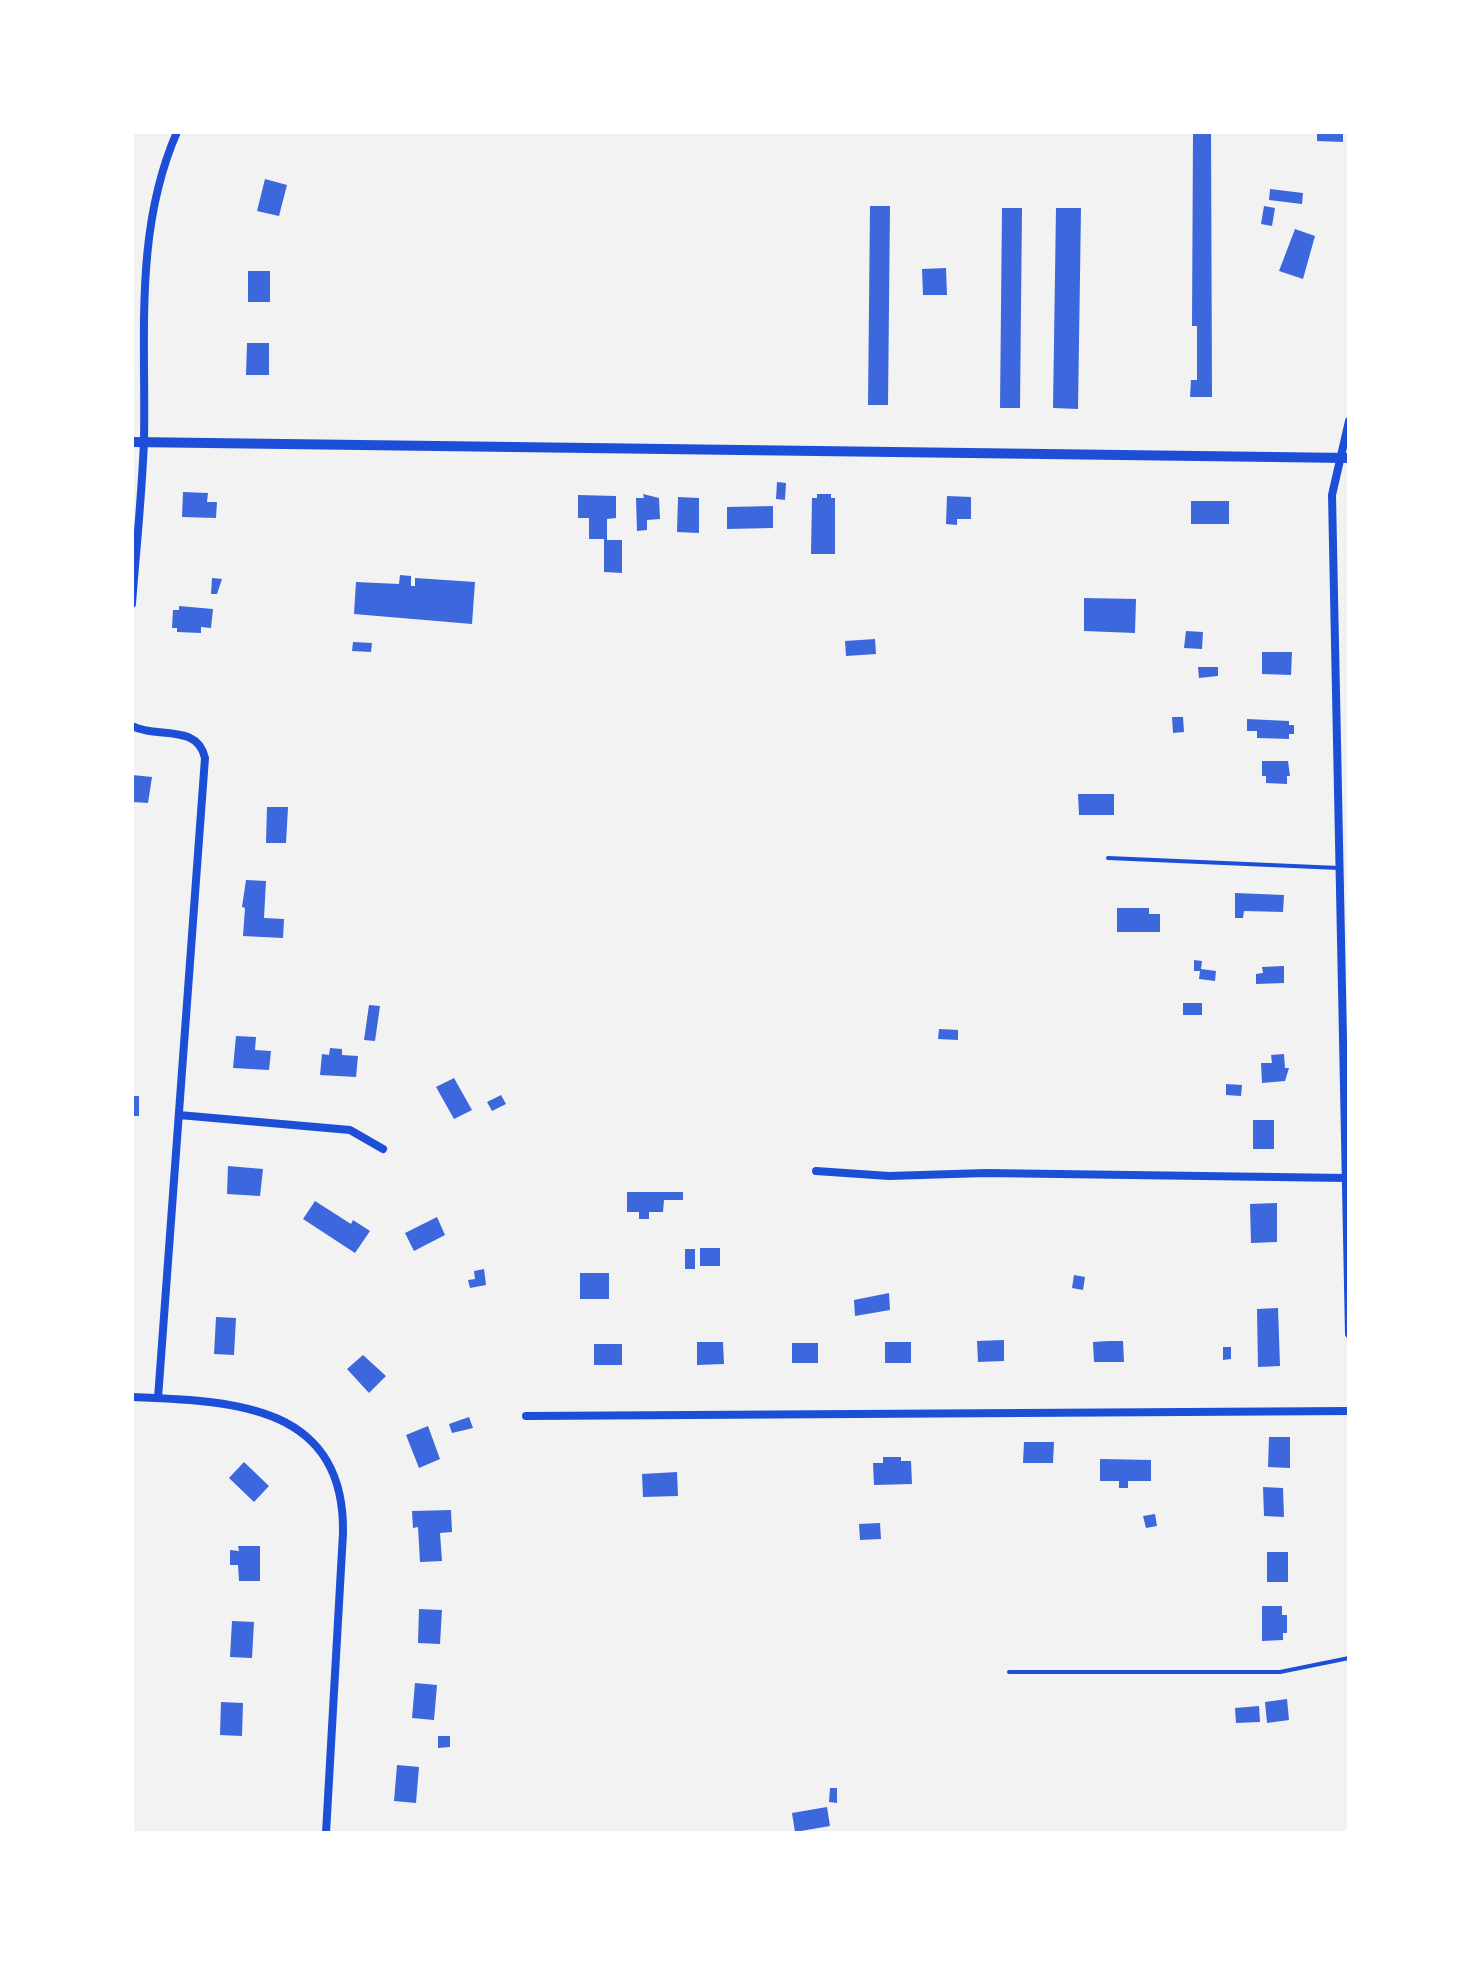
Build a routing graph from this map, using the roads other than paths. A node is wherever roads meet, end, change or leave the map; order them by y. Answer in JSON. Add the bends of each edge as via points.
{"nodes":[{"id":1,"x":177,"y":132,"type":"edge"},
{"id":2,"x":1349,"y":421,"type":"edge"},
{"id":3,"x":138,"y":442,"type":"edge"},
{"id":4,"x":1344,"y":458,"type":"edge"},
{"id":5,"x":132,"y":604,"type":"edge"},
{"id":6,"x":132,"y":726,"type":"edge"},
{"id":7,"x":1108,"y":858,"type":"dead end"},
{"id":8,"x":1339,"y":868,"type":"junction"},
{"id":9,"x":179,"y":1115,"type":"junction"},
{"id":10,"x":383,"y":1149,"type":"dead end"},
{"id":11,"x":816,"y":1171,"type":"dead end"},
{"id":12,"x":1347,"y":1178,"type":"junction"},
{"id":13,"x":1349,"y":1334,"type":"edge"},
{"id":14,"x":132,"y":1397,"type":"edge"},
{"id":15,"x":158,"y":1398,"type":"junction"},
{"id":16,"x":1349,"y":1411,"type":"edge"},
{"id":17,"x":526,"y":1416,"type":"dead end"},
{"id":18,"x":1349,"y":1658,"type":"edge"},
{"id":19,"x":1009,"y":1672,"type":"dead end"},
{"id":20,"x":326,"y":1833,"type":"edge"}],
"edges":[{"from":1,"to":3,"type":"street","via":[[161,173],[146,244]]},
{"from":2,"to":4,"type":"street"},
{"from":3,"to":4,"type":"street"},
{"from":3,"to":5,"type":"street"},
{"from":4,"to":8,"type":"street","via":[[1332,495]]},
{"from":6,"to":9,"type":"street","via":[[194,738],[205,758]]},
{"from":7,"to":8,"type":"lane"},
{"from":8,"to":12,"type":"street"},
{"from":9,"to":10,"type":"street","via":[[350,1130]]},
{"from":9,"to":15,"type":"street"},
{"from":11,"to":12,"type":"street","via":[[889,1176]]},
{"from":12,"to":13,"type":"street"},
{"from":14,"to":15,"type":"street"},
{"from":15,"to":20,"type":"street","via":[[248,1406],[273,1415],[307,1435],[333,1472],[343,1533]]},
{"from":16,"to":17,"type":"street"},
{"from":18,"to":19,"type":"lane","via":[[1280,1672]]}]}
